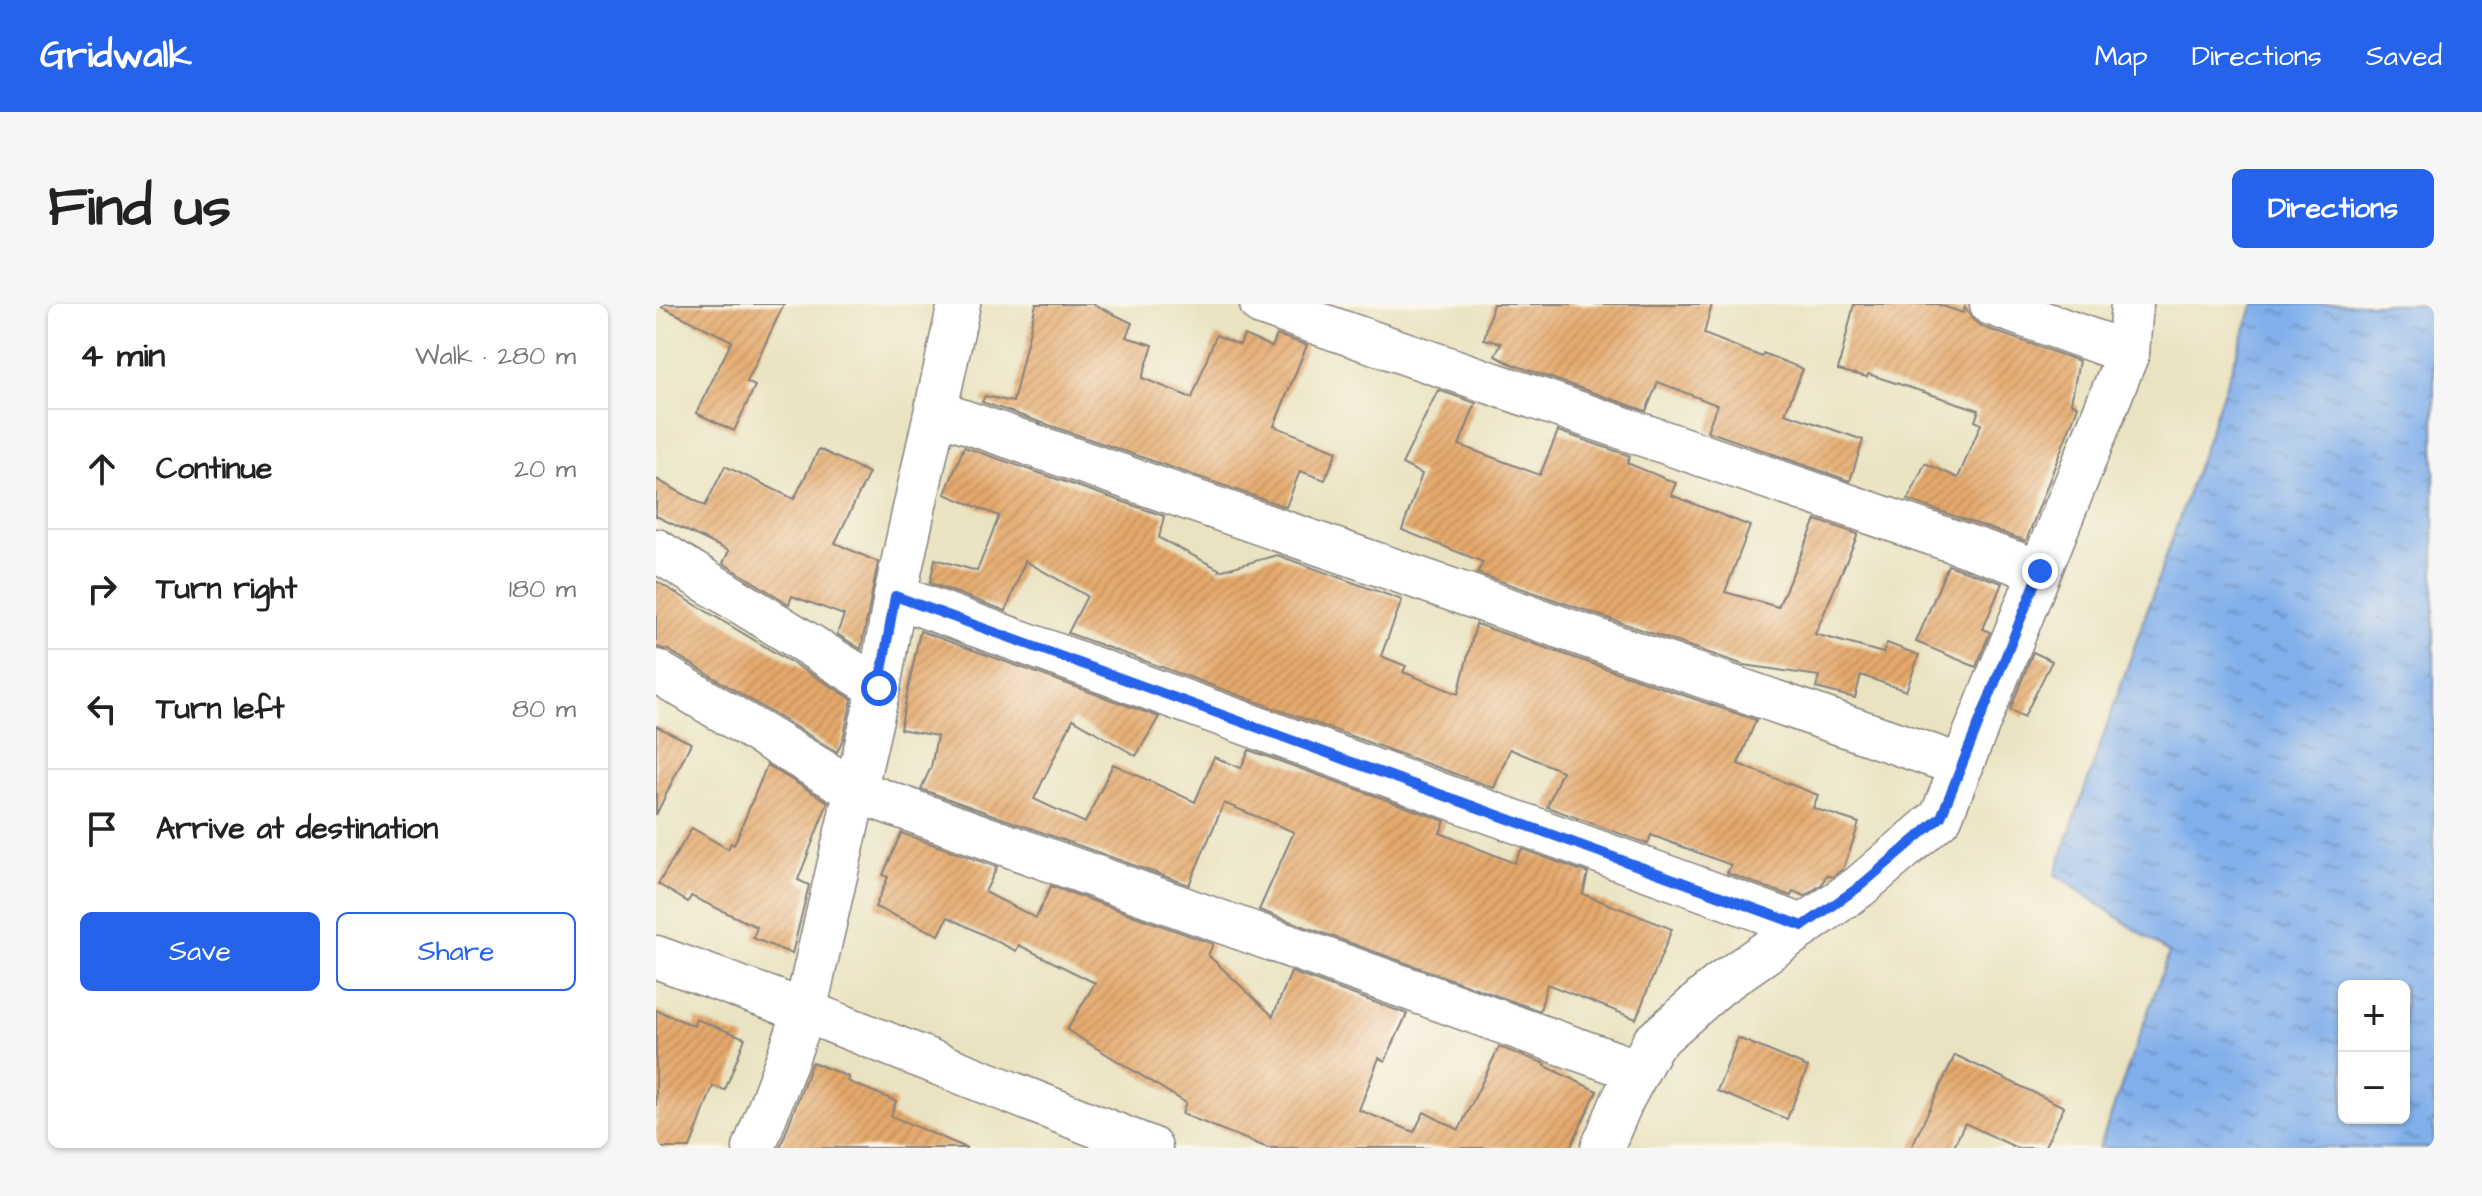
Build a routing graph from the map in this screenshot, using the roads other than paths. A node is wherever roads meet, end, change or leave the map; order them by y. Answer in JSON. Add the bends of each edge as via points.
{"nodes":[{"id":1,"x":959,"y":304,"type":"edge"},
{"id":2,"x":1261,"y":304,"type":"edge"},
{"id":3,"x":1991,"y":304,"type":"edge"},
{"id":4,"x":2132,"y":304,"type":"edge"},
{"id":5,"x":2128,"y":353,"type":"junction"},
{"id":6,"x":937,"y":412,"type":"junction"},
{"id":7,"x":656,"y":550,"type":"edge"},
{"id":8,"x":2040,"y":571,"type":"junction"},
{"id":9,"x":895,"y":596,"type":"junction"},
{"id":10,"x":656,"y":671,"type":"edge"},
{"id":11,"x":879,"y":688,"type":"junction"},
{"id":12,"x":1962,"y":766,"type":"junction"},
{"id":13,"x":856,"y":791,"type":"junction"},
{"id":14,"x":1803,"y":926,"type":"junction"},
{"id":15,"x":656,"y":957,"type":"edge"},
{"id":16,"x":805,"y":1011,"type":"junction"},
{"id":17,"x":1638,"y":1071,"type":"junction"},
{"id":18,"x":754,"y":1148,"type":"edge"},
{"id":19,"x":1151,"y":1148,"type":"edge"},
{"id":20,"x":1602,"y":1148,"type":"edge"}],
"edges":[{"from":1,"to":6,"type":"street"},
{"from":2,"to":8,"type":"street"},
{"from":3,"to":5,"type":"street"},
{"from":4,"to":5,"type":"street"},
{"from":5,"to":8,"type":"street"},
{"from":6,"to":9,"type":"street"},
{"from":6,"to":12,"type":"street"},
{"from":7,"to":11,"type":"street"},
{"from":8,"to":12,"type":"street"},
{"from":9,"to":11,"type":"street"},
{"from":9,"to":14,"type":"street"},
{"from":10,"to":13,"type":"street"},
{"from":11,"to":13,"type":"street"},
{"from":12,"to":14,"type":"street","via":[[1941,817],[1859,887]]},
{"from":13,"to":16,"type":"street"},
{"from":13,"to":17,"type":"street"},
{"from":14,"to":17,"type":"street","via":[[1719,985],[1653,1043]]},
{"from":15,"to":16,"type":"street"},
{"from":16,"to":18,"type":"street"},
{"from":16,"to":19,"type":"street"},
{"from":17,"to":20,"type":"street"}]}
